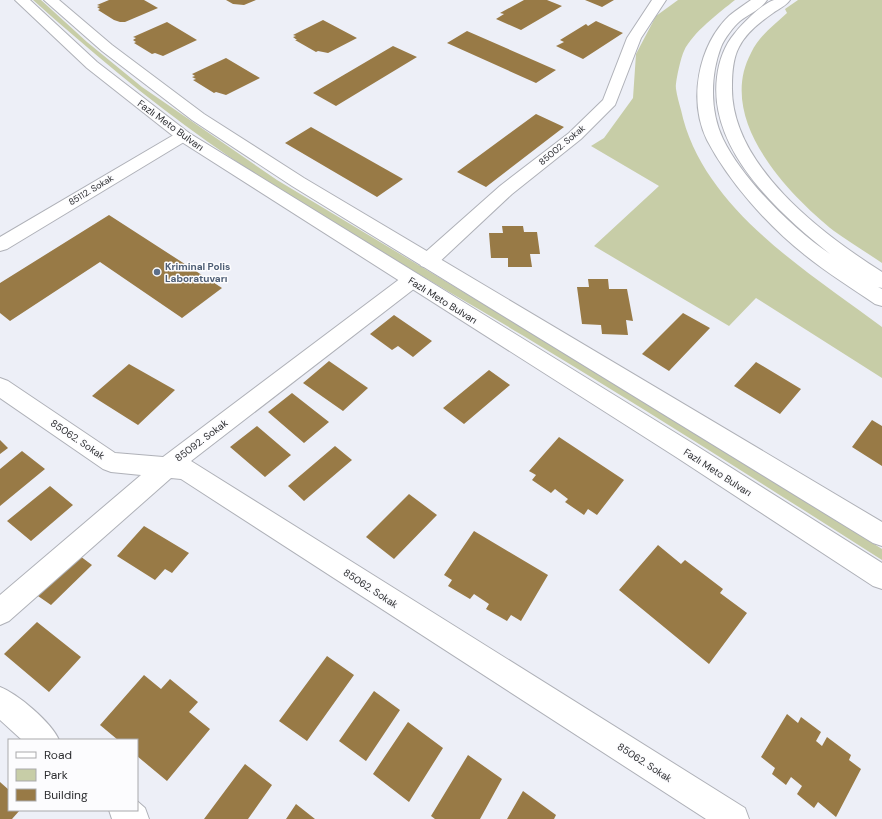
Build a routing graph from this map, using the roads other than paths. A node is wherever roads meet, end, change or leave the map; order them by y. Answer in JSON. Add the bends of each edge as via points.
{"nodes":[{"id":1,"x":22,"y":0,"type":"edge"},
{"id":2,"x":51,"y":0,"type":"edge"},
{"id":3,"x":658,"y":0,"type":"edge"},
{"id":4,"x":760,"y":0,"type":"edge"},
{"id":5,"x":783,"y":0,"type":"edge"},
{"id":6,"x":183,"y":136,"type":"junction"},
{"id":7,"x":0,"y":245,"type":"edge"},
{"id":8,"x":428,"y":261,"type":"junction"},
{"id":9,"x":412,"y":280,"type":"junction"},
{"id":10,"x":882,"y":281,"type":"edge"},
{"id":11,"x":882,"y":299,"type":"edge"},
{"id":12,"x":0,"y":386,"type":"edge"},
{"id":13,"x":168,"y":466,"type":"junction"},
{"id":14,"x":882,"y":535,"type":"edge"},
{"id":15,"x":882,"y":577,"type":"edge"},
{"id":16,"x":0,"y":612,"type":"edge"},
{"id":17,"x":0,"y":701,"type":"edge"},
{"id":18,"x":43,"y":739,"type":"edge"},
{"id":19,"x":125,"y":811,"type":"edge"},
{"id":20,"x":134,"y":819,"type":"edge"},
{"id":21,"x":734,"y":819,"type":"edge"}],
"edges":[{"from":1,"to":6,"type":"main road","name":"Fazlı Meto Bulvarı","via":[[92,65]]},
{"from":2,"to":8,"type":"main road","via":[[107,48],[198,117],[298,182]]},
{"from":3,"to":8,"type":"main road","name":"85002. Sokak","via":[[634,38],[610,102],[575,136],[506,190]]},
{"from":4,"to":11,"type":"main road","via":[[734,19],[714,46],[704,79],[707,111],[715,138],[738,175],[777,220],[812,251]]},
{"from":5,"to":10,"type":"main road","via":[[756,18],[732,46],[727,60],[724,96],[734,137],[760,175],[793,212],[827,243]]},
{"from":6,"to":7,"type":"main road","name":"85112. Sokak"},
{"from":6,"to":9,"type":"main road","name":"Fazlı Meto Bulvarı"},
{"from":8,"to":14,"type":"main road"},
{"from":9,"to":13,"type":"main road","name":"85092. Sokak"},
{"from":9,"to":15,"type":"main road","name":"Fazlı Meto Bulvarı"},
{"from":12,"to":13,"type":"main road","name":"85062. Sokak","via":[[111,462]]},
{"from":13,"to":16,"type":"main road","name":"85092. Sokak"},
{"from":13,"to":21,"type":"main road","name":"85062. Sokak","via":[[185,468]]},
{"from":17,"to":18,"type":"main road"},
{"from":19,"to":20,"type":"main road"}]}
